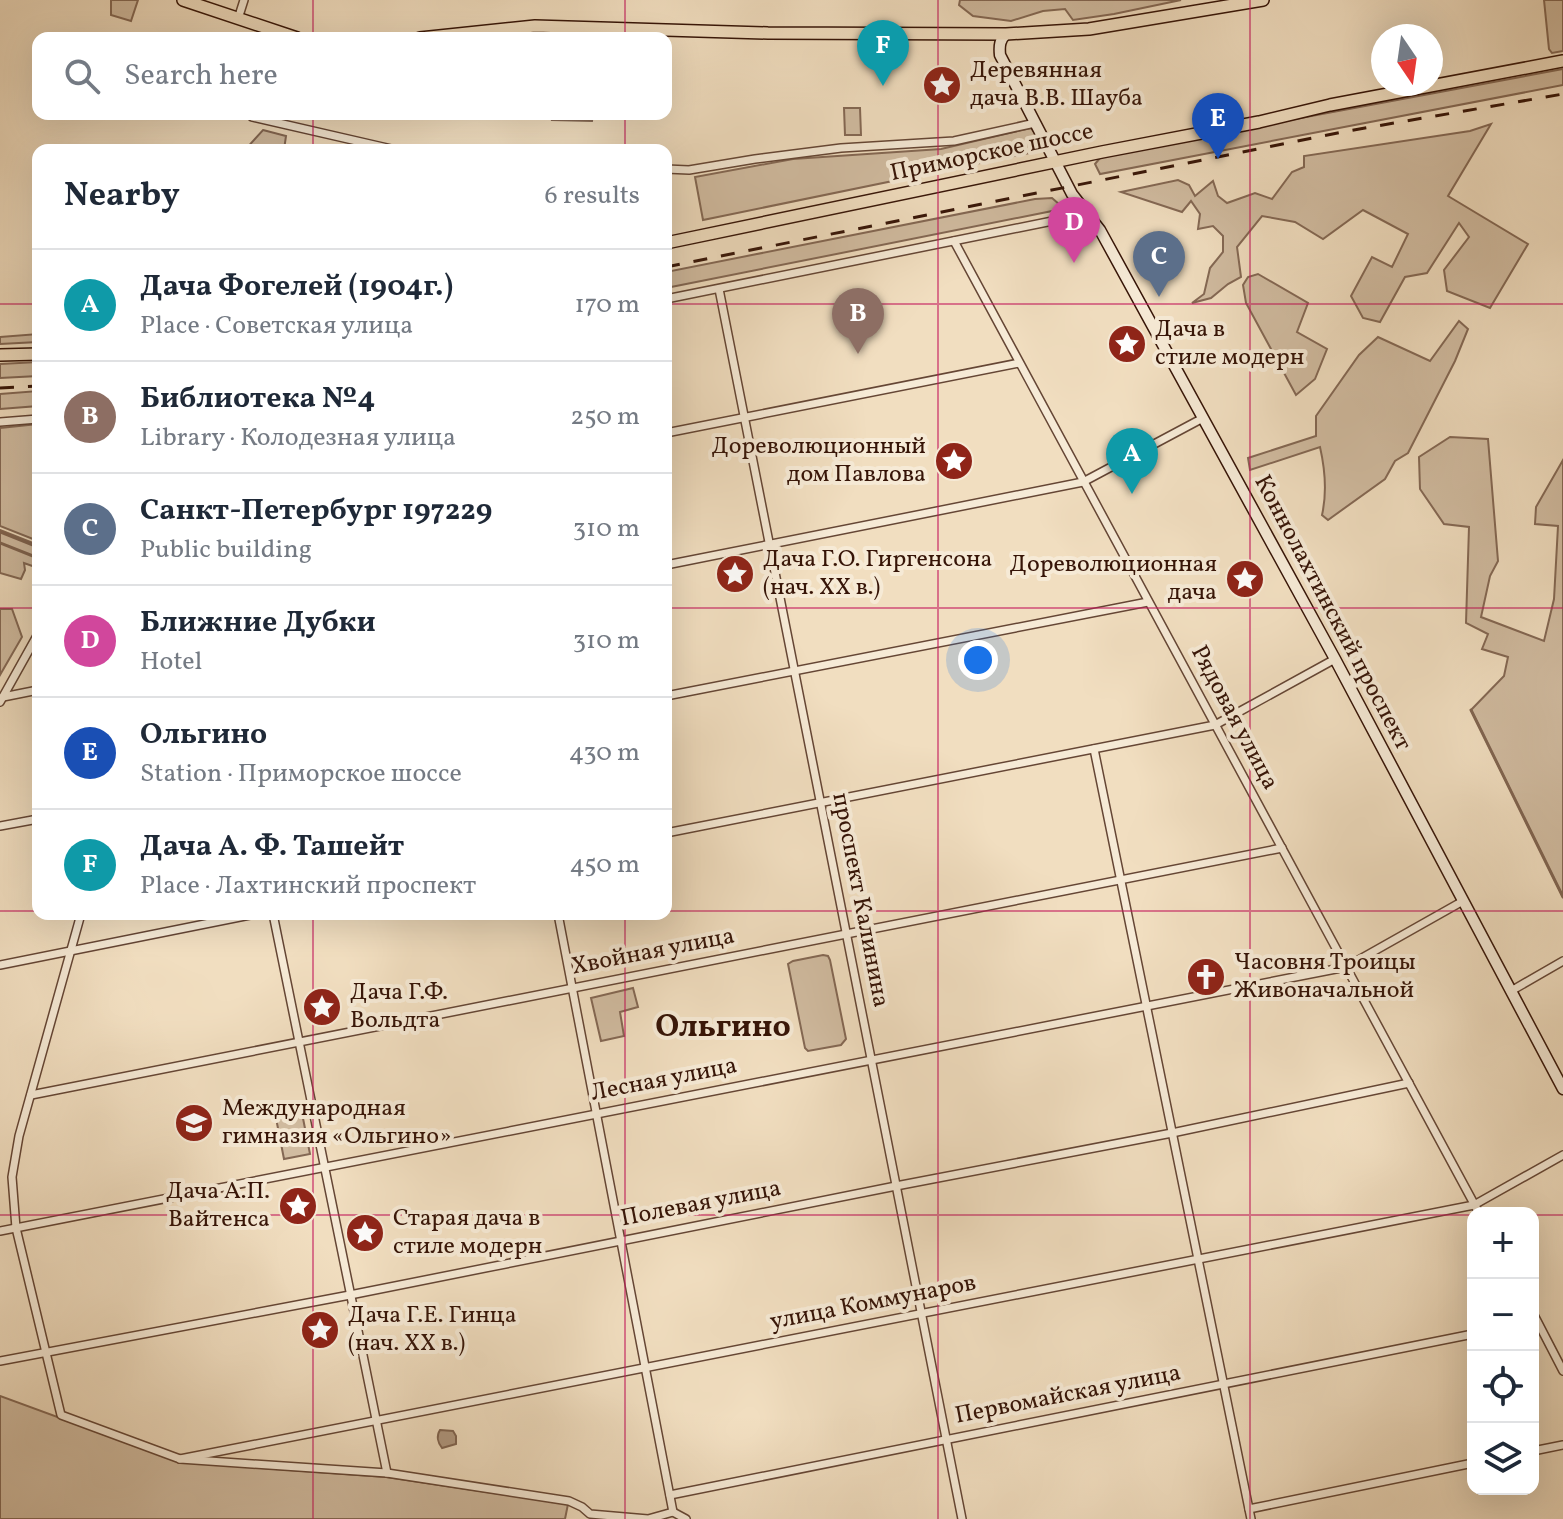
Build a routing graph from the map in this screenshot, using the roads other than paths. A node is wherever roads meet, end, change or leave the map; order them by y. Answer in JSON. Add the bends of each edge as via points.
{"nodes":[{"id":1,"x":183,"y":0,"type":"edge"},
{"id":2,"x":244,"y":0,"type":"edge"},
{"id":3,"x":1263,"y":0,"type":"edge"},
{"id":4,"x":238,"y":19,"type":"junction"},
{"id":5,"x":262,"y":32,"type":"edge"},
{"id":6,"x":478,"y":32,"type":"edge"},
{"id":7,"x":1006,"y":34,"type":"junction"},
{"id":8,"x":1563,"y":61,"type":"edge"},
{"id":9,"x":265,"y":120,"type":"edge"},
{"id":10,"x":1035,"y":123,"type":"junction"},
{"id":11,"x":370,"y":144,"type":"edge"},
{"id":12,"x":1056,"y":163,"type":"junction"},
{"id":13,"x":672,"y":169,"type":"edge"},
{"id":14,"x":1087,"y":214,"type":"junction"},
{"id":15,"x":954,"y":241,"type":"junction"},
{"id":16,"x":672,"y":242,"type":"edge"},
{"id":17,"x":719,"y":289,"type":"junction"},
{"id":18,"x":672,"y":298,"type":"edge"},
{"id":19,"x":32,"y":354,"type":"edge"},
{"id":20,"x":0,"y":355,"type":"edge"},
{"id":21,"x":1019,"y":363,"type":"junction"},
{"id":22,"x":745,"y":418,"type":"junction"},
{"id":23,"x":1203,"y":418,"type":"junction"},
{"id":24,"x":32,"y":419,"type":"edge"},
{"id":25,"x":0,"y":422,"type":"edge"},
{"id":26,"x":672,"y":432,"type":"edge"},
{"id":27,"x":1083,"y":482,"type":"junction"},
{"id":28,"x":770,"y":544,"type":"junction"},
{"id":29,"x":672,"y":564,"type":"edge"},
{"id":30,"x":1148,"y":602,"type":"junction"},
{"id":31,"x":32,"y":645,"type":"edge"},
{"id":32,"x":1335,"y":659,"type":"junction"},
{"id":33,"x":795,"y":671,"type":"junction"},
{"id":34,"x":32,"y":692,"type":"edge"},
{"id":35,"x":672,"y":695,"type":"edge"},
{"id":36,"x":1,"y":700,"type":"edge"},
{"id":37,"x":1215,"y":725,"type":"junction"},
{"id":38,"x":1094,"y":749,"type":"junction"},
{"id":39,"x":821,"y":802,"type":"junction"},
{"id":40,"x":32,"y":820,"type":"edge"},
{"id":41,"x":0,"y":826,"type":"edge"},
{"id":42,"x":672,"y":832,"type":"edge"},
{"id":43,"x":1282,"y":848,"type":"junction"},
{"id":44,"x":1121,"y":880,"type":"junction"},
{"id":45,"x":1463,"y":901,"type":"junction"},
{"id":46,"x":79,"y":920,"type":"edge"},
{"id":47,"x":224,"y":920,"type":"edge"},
{"id":48,"x":274,"y":920,"type":"edge"},
{"id":49,"x":559,"y":920,"type":"edge"},
{"id":50,"x":847,"y":934,"type":"junction"},
{"id":51,"x":70,"y":950,"type":"junction"},
{"id":52,"x":1563,"y":961,"type":"edge"},
{"id":53,"x":0,"y":965,"type":"edge"},
{"id":54,"x":1346,"y":967,"type":"junction"},
{"id":55,"x":572,"y":988,"type":"junction"},
{"id":56,"x":1511,"y":991,"type":"junction"},
{"id":57,"x":1147,"y":1006,"type":"junction"},
{"id":58,"x":299,"y":1042,"type":"junction"},
{"id":59,"x":871,"y":1060,"type":"junction"},
{"id":60,"x":1409,"y":1083,"type":"junction"},
{"id":61,"x":1563,"y":1089,"type":"edge"},
{"id":62,"x":31,"y":1095,"type":"junction"},
{"id":63,"x":597,"y":1114,"type":"junction"},
{"id":64,"x":1172,"y":1133,"type":"junction"},
{"id":65,"x":1563,"y":1155,"type":"edge"},
{"id":66,"x":325,"y":1167,"type":"junction"},
{"id":67,"x":896,"y":1186,"type":"junction"},
{"id":68,"x":1474,"y":1205,"type":"junction"},
{"id":69,"x":16,"y":1228,"type":"junction"},
{"id":70,"x":0,"y":1231,"type":"edge"},
{"id":71,"x":621,"y":1240,"type":"junction"},
{"id":72,"x":1198,"y":1259,"type":"junction"},
{"id":73,"x":350,"y":1295,"type":"junction"},
{"id":74,"x":921,"y":1313,"type":"junction"},
{"id":75,"x":1539,"y":1327,"type":"edge"},
{"id":76,"x":1467,"y":1335,"type":"edge"},
{"id":77,"x":47,"y":1354,"type":"junction"},
{"id":78,"x":0,"y":1361,"type":"edge"},
{"id":79,"x":646,"y":1368,"type":"junction"},
{"id":80,"x":1563,"y":1371,"type":"edge"},
{"id":81,"x":1223,"y":1384,"type":"junction"},
{"id":82,"x":376,"y":1421,"type":"junction"},
{"id":83,"x":946,"y":1440,"type":"junction"},
{"id":84,"x":1563,"y":1445,"type":"edge"},
{"id":85,"x":1539,"y":1450,"type":"edge"},
{"id":86,"x":180,"y":1459,"type":"junction"},
{"id":87,"x":1467,"y":1464,"type":"edge"},
{"id":88,"x":387,"y":1473,"type":"junction"},
{"id":89,"x":670,"y":1495,"type":"junction"},
{"id":90,"x":1249,"y":1509,"type":"junction"},
{"id":91,"x":673,"y":1512,"type":"junction"},
{"id":92,"x":686,"y":1519,"type":"edge"},
{"id":93,"x":962,"y":1519,"type":"edge"},
{"id":94,"x":1251,"y":1519,"type":"edge"}],
"edges":[{"from":1,"to":4,"type":"main road"},
{"from":2,"to":4,"type":"street"},
{"from":3,"to":7,"type":"main road","via":[[1089,29]]},
{"from":4,"to":5,"type":"main road"},
{"from":6,"to":7,"type":"main road","via":[[535,26]]},
{"from":7,"to":10,"type":"main road","name":"Коннолахтинский проспект","via":[[1000,55]]},
{"from":8,"to":12,"type":"main road","name":"Приморское шоссе"},
{"from":9,"to":11,"type":"street"},
{"from":10,"to":12,"type":"main road","name":"Коннолахтинский проспект"},
{"from":10,"to":13,"type":"street","via":[[954,141],[841,148]]},
{"from":12,"to":14,"type":"main road","name":"Коннолахтинский проспект"},
{"from":12,"to":16,"type":"main road","name":"Приморское шоссе"},
{"from":14,"to":15,"type":"street"},
{"from":14,"to":23,"type":"main road","name":"Коннолахтинский проспект"},
{"from":15,"to":17,"type":"street"},
{"from":15,"to":21,"type":"street","name":"Рядовая улица"},
{"from":17,"to":18,"type":"street"},
{"from":17,"to":22,"type":"street","name":"проспект Калинина"},
{"from":19,"to":20,"type":"main road"},
{"from":21,"to":22,"type":"street"},
{"from":21,"to":27,"type":"street","name":"Рядовая улица"},
{"from":22,"to":26,"type":"street"},
{"from":22,"to":28,"type":"street","name":"проспект Калинина"},
{"from":23,"to":27,"type":"street"},
{"from":23,"to":32,"type":"main road","name":"Коннолахтинский проспект"},
{"from":24,"to":25,"type":"street"},
{"from":27,"to":28,"type":"street"},
{"from":27,"to":30,"type":"street","name":"Рядовая улица"},
{"from":28,"to":29,"type":"street"},
{"from":28,"to":33,"type":"street","name":"проспект Калинина"},
{"from":30,"to":33,"type":"street"},
{"from":30,"to":37,"type":"street","name":"Рядовая улица"},
{"from":31,"to":36,"type":"street"},
{"from":32,"to":37,"type":"street"},
{"from":32,"to":45,"type":"main road","name":"Коннолахтинский проспект"},
{"from":33,"to":35,"type":"street"},
{"from":33,"to":39,"type":"street","name":"проспект Калинина"},
{"from":34,"to":36,"type":"street"},
{"from":37,"to":38,"type":"street"},
{"from":37,"to":43,"type":"street","name":"Рядовая улица"},
{"from":38,"to":39,"type":"street"},
{"from":38,"to":44,"type":"street"},
{"from":39,"to":42,"type":"street"},
{"from":39,"to":50,"type":"street","name":"проспект Калинина"},
{"from":40,"to":41,"type":"street"},
{"from":43,"to":44,"type":"street","name":"Хвойная улица"},
{"from":43,"to":54,"type":"street","name":"Рядовая улица"},
{"from":44,"to":50,"type":"street","name":"Хвойная улица"},
{"from":44,"to":57,"type":"street"},
{"from":45,"to":54,"type":"street","name":"Лесная улица"},
{"from":45,"to":56,"type":"main road","name":"Коннолахтинский проспект"},
{"from":46,"to":51,"type":"street"},
{"from":47,"to":51,"type":"street"},
{"from":48,"to":58,"type":"street"},
{"from":49,"to":55,"type":"street"},
{"from":50,"to":55,"type":"street","name":"Хвойная улица"},
{"from":50,"to":59,"type":"street","name":"проспект Калинина"},
{"from":51,"to":53,"type":"street"},
{"from":51,"to":62,"type":"street"},
{"from":52,"to":56,"type":"street"},
{"from":54,"to":57,"type":"street","name":"Лесная улица"},
{"from":54,"to":60,"type":"street","name":"Рядовая улица"},
{"from":55,"to":58,"type":"street","name":"Хвойная улица"},
{"from":55,"to":63,"type":"street"},
{"from":56,"to":61,"type":"main road","name":"Коннолахтинский проспект"},
{"from":57,"to":59,"type":"street","name":"Лесная улица"},
{"from":57,"to":64,"type":"street"},
{"from":58,"to":62,"type":"street","name":"Хвойная улица"},
{"from":58,"to":66,"type":"street"},
{"from":59,"to":63,"type":"street","name":"Лесная улица"},
{"from":59,"to":67,"type":"street","name":"проспект Калинина"},
{"from":60,"to":64,"type":"street","name":"Полевая улица"},
{"from":60,"to":68,"type":"street","name":"Рядовая улица"},
{"from":62,"to":69,"type":"street","via":[[12,1177]]},
{"from":63,"to":66,"type":"street","name":"Лесная улица"},
{"from":63,"to":71,"type":"street"},
{"from":64,"to":67,"type":"street","name":"Полевая улица"},
{"from":64,"to":72,"type":"street"},
{"from":65,"to":68,"type":"street","name":"улица Коммунаров"},
{"from":66,"to":69,"type":"street","name":"Лесная улица"},
{"from":66,"to":73,"type":"street"},
{"from":67,"to":71,"type":"street","name":"Полевая улица"},
{"from":67,"to":74,"type":"street","name":"проспект Калинина"},
{"from":68,"to":72,"type":"street","name":"улица Коммунаров"},
{"from":69,"to":70,"type":"street","name":"Лесная улица"},
{"from":69,"to":77,"type":"street"},
{"from":71,"to":73,"type":"street","name":"Полевая улица"},
{"from":71,"to":79,"type":"street"},
{"from":72,"to":74,"type":"street","name":"улица Коммунаров"},
{"from":72,"to":81,"type":"street"},
{"from":73,"to":77,"type":"street","name":"Полевая улица"},
{"from":73,"to":82,"type":"street"},
{"from":74,"to":79,"type":"street","name":"улица Коммунаров"},
{"from":74,"to":83,"type":"street","name":"проспект Калинина"},
{"from":75,"to":80,"type":"street"},
{"from":76,"to":81,"type":"street","name":"Первомайская улица"},
{"from":77,"to":78,"type":"street","name":"Полевая улица"},
{"from":77,"to":86,"type":"street","via":[[61,1415]]},
{"from":79,"to":82,"type":"street","name":"улица Коммунаров"},
{"from":79,"to":89,"type":"street"},
{"from":81,"to":83,"type":"street","name":"Первомайская улица"},
{"from":81,"to":90,"type":"street"},
{"from":82,"to":86,"type":"street","name":"улица Коммунаров"},
{"from":82,"to":88,"type":"street"},
{"from":83,"to":89,"type":"street","name":"Первомайская улица"},
{"from":83,"to":93,"type":"street","name":"проспект Калинина"},
{"from":84,"to":85,"type":"street"},
{"from":86,"to":88,"type":"street"},
{"from":87,"to":90,"type":"street"},
{"from":88,"to":91,"type":"street","via":[[569,1501],[590,1514],[648,1519]]},
{"from":89,"to":91,"type":"street"},
{"from":90,"to":94,"type":"street"},
{"from":91,"to":92,"type":"street"}]}
